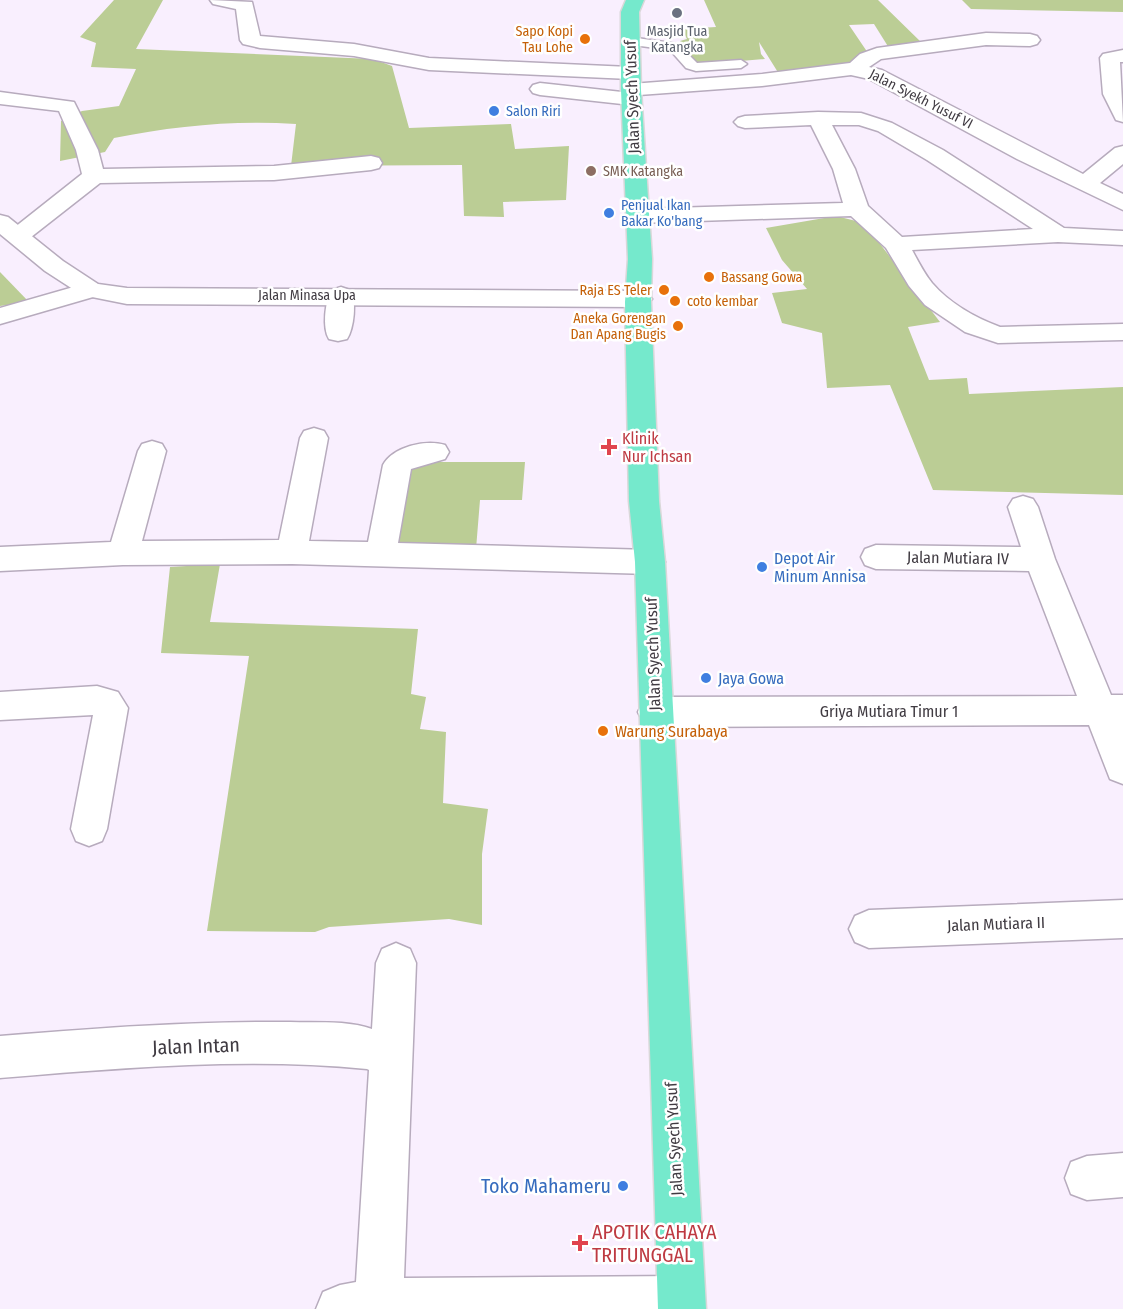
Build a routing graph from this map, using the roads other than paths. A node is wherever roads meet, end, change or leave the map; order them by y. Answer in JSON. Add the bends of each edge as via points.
{"nodes":[{"id":1,"x":219,"y":0,"type":"edge"},
{"id":2,"x":635,"y":0,"type":"edge"},
{"id":3,"x":1030,"y":40,"type":"dead end"},
{"id":4,"x":630,"y":41,"type":"junction"},
{"id":5,"x":1123,"y":56,"type":"edge"},
{"id":6,"x":741,"y":64,"type":"dead end"},
{"id":7,"x":856,"y":68,"type":"junction"},
{"id":8,"x":410,"y":71,"type":"dead end"},
{"id":9,"x":721,"y":74,"type":"junction"},
{"id":10,"x":631,"y":87,"type":"junction"},
{"id":11,"x":0,"y":98,"type":"edge"},
{"id":12,"x":1123,"y":117,"type":"edge"},
{"id":13,"x":818,"y":118,"type":"junction"},
{"id":14,"x":745,"y":122,"type":"dead end"},
{"id":15,"x":1123,"y":153,"type":"edge"},
{"id":16,"x":371,"y":163,"type":"dead end"},
{"id":17,"x":94,"y":176,"type":"junction"},
{"id":18,"x":1084,"y":184,"type":"junction"},
{"id":19,"x":1123,"y":203,"type":"edge"},
{"id":20,"x":857,"y":209,"type":"junction"},
{"id":21,"x":637,"y":216,"type":"junction"},
{"id":22,"x":9,"y":229,"type":"edge"},
{"id":23,"x":1058,"y":236,"type":"junction"},
{"id":24,"x":1123,"y":238,"type":"edge"},
{"id":25,"x":896,"y":244,"type":"junction"},
{"id":26,"x":91,"y":290,"type":"junction"},
{"id":27,"x":341,"y":295,"type":"junction"},
{"id":28,"x":639,"y":298,"type":"junction"},
{"id":29,"x":0,"y":316,"type":"edge"},
{"id":30,"x":1123,"y":332,"type":"edge"},
{"id":31,"x":338,"y":333,"type":"dead end"},
{"id":32,"x":314,"y":438,"type":"dead end"},
{"id":33,"x":152,"y":451,"type":"dead end"},
{"id":34,"x":435,"y":452,"type":"dead end"},
{"id":35,"x":1023,"y":507,"type":"dead end"},
{"id":36,"x":292,"y":552,"type":"junction"},
{"id":37,"x":123,"y":553,"type":"junction"},
{"id":38,"x":381,"y":553,"type":"junction"},
{"id":39,"x":876,"y":557,"type":"dead end"},
{"id":40,"x":0,"y":559,"type":"edge"},
{"id":41,"x":1040,"y":559,"type":"junction"},
{"id":42,"x":650,"y":562,"type":"junction"},
{"id":43,"x":0,"y":706,"type":"edge"},
{"id":44,"x":1112,"y":711,"type":"edge"},
{"id":45,"x":655,"y":712,"type":"junction"},
{"id":46,"x":1123,"y":768,"type":"edge"},
{"id":47,"x":89,"y":829,"type":"dead end"},
{"id":48,"x":1123,"y":919,"type":"edge"},
{"id":49,"x":869,"y":929,"type":"dead end"},
{"id":50,"x":396,"y":963,"type":"dead end"},
{"id":51,"x":390,"y":1056,"type":"junction"},
{"id":52,"x":0,"y":1057,"type":"edge"},
{"id":53,"x":681,"y":1305,"type":"edge"},
{"id":54,"x":359,"y":1306,"type":"edge"}],
"edges":[{"from":1,"to":10,"type":"street","via":[[245,6],[250,40]]},
{"from":2,"to":4,"type":"main road","name":"Jalan Syech Yusuf","via":[[630,12]]},
{"from":3,"to":7,"type":"street","via":[[986,39],[877,54]]},
{"from":4,"to":9,"type":"lane","via":[[674,46],[693,66]]},
{"from":4,"to":10,"type":"main road","name":"Jalan Syech Yusuf"},
{"from":5,"to":12,"type":"street","via":[[1110,58],[1113,94]]},
{"from":6,"to":9,"type":"lane"},
{"from":7,"to":9,"type":"street","name":"Jalan Syekh Yusuf VI"},
{"from":7,"to":18,"type":"street","name":"Jalan Syekh Yusuf VI","via":[[875,74]]},
{"from":8,"to":10,"type":"street","via":[[546,90]]},
{"from":9,"to":10,"type":"street","name":"Jalan Syekh Yusuf VI"},
{"from":10,"to":21,"type":"main road","name":"Jalan Syech Yusuf"},
{"from":11,"to":17,"type":"street","via":[[67,106]]},
{"from":13,"to":14,"type":"street"},
{"from":13,"to":20,"type":"street","via":[[844,169]]},
{"from":13,"to":23,"type":"street","via":[[861,119],[885,127]]},
{"from":15,"to":18,"type":"street"},
{"from":16,"to":17,"type":"street","via":[[274,173]]},
{"from":17,"to":22,"type":"street"},
{"from":18,"to":19,"type":"street","name":"Jalan Syekh Yusuf VI"},
{"from":20,"to":21,"type":"street"},
{"from":20,"to":25,"type":"street"},
{"from":21,"to":28,"type":"main road","name":"Jalan Syech Yusuf"},
{"from":22,"to":26,"type":"street","name":"Jalan Minasa Upa"},
{"from":23,"to":24,"type":"street"},
{"from":23,"to":25,"type":"street"},
{"from":25,"to":30,"type":"street","via":[[934,300],[988,332],[1018,336]]},
{"from":26,"to":27,"type":"street","name":"Jalan Minasa Upa","via":[[127,296]]},
{"from":26,"to":29,"type":"street"},
{"from":27,"to":28,"type":"street","name":"Jalan Minasa Upa"},
{"from":27,"to":31,"type":"street"},
{"from":28,"to":42,"type":"main road","name":"Jalan Syech Yusuf"},
{"from":32,"to":36,"type":"street"},
{"from":33,"to":37,"type":"street"},
{"from":34,"to":38,"type":"street","via":[[403,459],[397,465]]},
{"from":35,"to":41,"type":"street"},
{"from":36,"to":37,"type":"street"},
{"from":36,"to":38,"type":"street"},
{"from":37,"to":40,"type":"street"},
{"from":38,"to":42,"type":"street"},
{"from":39,"to":41,"type":"street","name":"Jalan Mutiara IV"},
{"from":41,"to":44,"type":"street"},
{"from":42,"to":45,"type":"main road","name":"Jalan Syech Yusuf"},
{"from":43,"to":47,"type":"street","via":[[97,700],[111,708]]},
{"from":44,"to":45,"type":"street","name":"Griya Mutiara Timur 1"},
{"from":44,"to":46,"type":"street"},
{"from":45,"to":53,"type":"main road","name":"Jalan Syech Yusuf"},
{"from":48,"to":49,"type":"street","name":"Jalan Mutiara II"},
{"from":50,"to":51,"type":"street"},
{"from":51,"to":52,"type":"street","name":"Jalan Intan","via":[[379,1050],[310,1042],[78,1050]]},
{"from":51,"to":54,"type":"street"},
{"from":53,"to":54,"type":"street"}]}
